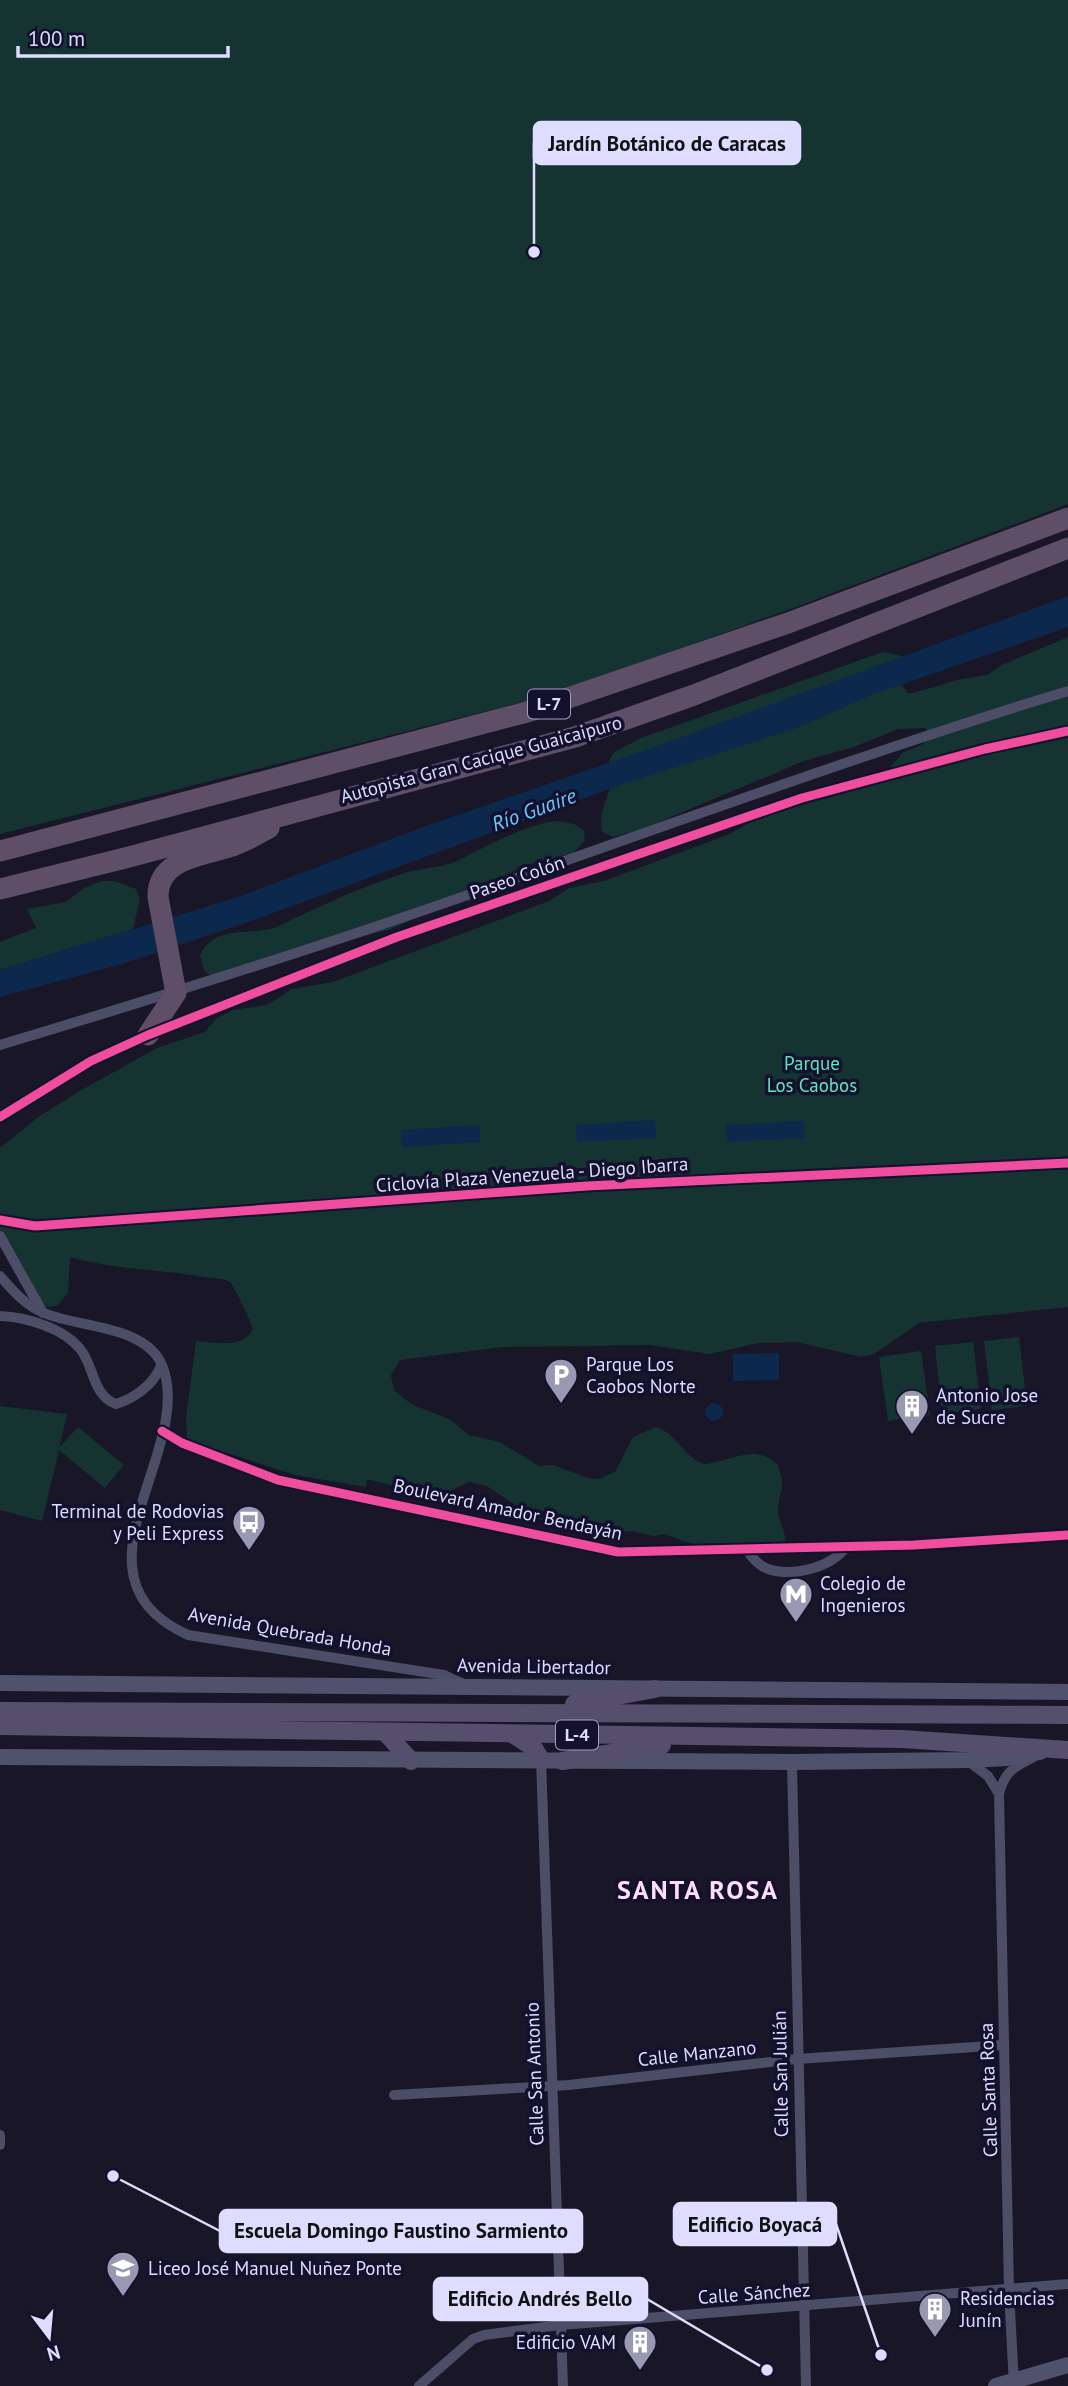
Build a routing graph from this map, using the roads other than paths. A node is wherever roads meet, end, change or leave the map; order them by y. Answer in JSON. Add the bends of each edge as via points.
{"nodes":[{"id":1,"x":1068,"y":518,"type":"edge"},
{"id":2,"x":1068,"y":548,"type":"edge"},
{"id":3,"x":1068,"y":562,"type":"edge"},
{"id":4,"x":1007,"y":571,"type":"junction"},
{"id":5,"x":1068,"y":691,"type":"edge"},
{"id":6,"x":1068,"y":731,"type":"edge"},
{"id":7,"x":308,"y":807,"type":"junction"},
{"id":8,"x":0,"y":850,"type":"edge"},
{"id":9,"x":0,"y":889,"type":"edge"},
{"id":10,"x":174,"y":985,"type":"junction"},
{"id":11,"x":148,"y":1035,"type":"junction"},
{"id":12,"x":0,"y":1045,"type":"edge"},
{"id":13,"x":0,"y":1117,"type":"edge"},
{"id":14,"x":0,"y":1236,"type":"edge"},
{"id":15,"x":0,"y":1276,"type":"edge"},
{"id":16,"x":43,"y":1313,"type":"junction"},
{"id":17,"x":0,"y":1316,"type":"edge"},
{"id":18,"x":162,"y":1365,"type":"junction"},
{"id":19,"x":163,"y":1431,"type":"junction"},
{"id":20,"x":1068,"y":1535,"type":"edge"},
{"id":21,"x":846,"y":1547,"type":"junction"},
{"id":22,"x":747,"y":1550,"type":"junction"},
{"id":23,"x":0,"y":1683,"type":"edge"},
{"id":24,"x":470,"y":1686,"type":"junction"},
{"id":25,"x":1068,"y":1686,"type":"edge"},
{"id":26,"x":655,"y":1689,"type":"junction"},
{"id":27,"x":1049,"y":1692,"type":"junction"},
{"id":28,"x":1068,"y":1692,"type":"edge"},
{"id":29,"x":0,"y":1711,"type":"edge"},
{"id":30,"x":512,"y":1713,"type":"junction"},
{"id":31,"x":1068,"y":1714,"type":"edge"},
{"id":32,"x":0,"y":1726,"type":"edge"},
{"id":33,"x":103,"y":1727,"type":"junction"},
{"id":34,"x":384,"y":1732,"type":"junction"},
{"id":35,"x":0,"y":1733,"type":"edge"},
{"id":36,"x":510,"y":1734,"type":"junction"},
{"id":37,"x":724,"y":1737,"type":"junction"},
{"id":38,"x":1059,"y":1750,"type":"edge"},
{"id":39,"x":0,"y":1757,"type":"edge"},
{"id":40,"x":411,"y":1760,"type":"junction"},
{"id":41,"x":541,"y":1760,"type":"junction"},
{"id":42,"x":968,"y":1760,"type":"junction"},
{"id":43,"x":562,"y":1761,"type":"junction"},
{"id":44,"x":792,"y":1762,"type":"junction"},
{"id":45,"x":999,"y":1794,"type":"junction"},
{"id":46,"x":1004,"y":2045,"type":"junction"},
{"id":47,"x":797,"y":2059,"type":"junction"},
{"id":48,"x":551,"y":2085,"type":"junction"},
{"id":49,"x":394,"y":2095,"type":"dead end"},
{"id":50,"x":0,"y":2135,"type":"edge"},
{"id":51,"x":0,"y":2145,"type":"edge"},
{"id":52,"x":1068,"y":2284,"type":"edge"},
{"id":53,"x":1009,"y":2290,"type":"junction"},
{"id":54,"x":803,"y":2307,"type":"junction"},
{"id":55,"x":562,"y":2325,"type":"junction"},
{"id":56,"x":1068,"y":2365,"type":"edge"},
{"id":57,"x":1014,"y":2383,"type":"edge"},
{"id":58,"x":419,"y":2386,"type":"edge"},
{"id":59,"x":563,"y":2386,"type":"edge"},
{"id":60,"x":806,"y":2386,"type":"edge"},
{"id":61,"x":996,"y":2386,"type":"edge"}],
"edges":[{"from":1,"to":8,"type":"highway","name":"Autopista Gran Cacique Guaicaipuro","number":"L-7","via":[[788,623],[527,712]]},
{"from":2,"to":4,"type":"highway","name":"Autopista Gran Cacique Guaicaipuro","number":"L-7"},
{"from":3,"to":4,"type":"highway"},
{"from":4,"to":7,"type":"highway","name":"Autopista Gran Cacique Guaicaipuro","number":"L-7","via":[[575,737]]},
{"from":5,"to":10,"type":"street","name":"Paseo Colón","via":[[832,766],[404,917]]},
{"from":6,"to":11,"type":"street","name":"Paseo Colón","via":[[802,798],[397,937]]},
{"from":7,"to":9,"type":"highway","name":"Autopista Gran Cacique Guaicaipuro","number":"L-7"},
{"from":7,"to":10,"type":"highway","via":[[232,846],[177,863],[160,882],[158,897]]},
{"from":10,"to":11,"type":"highway"},
{"from":10,"to":12,"type":"street","name":"Paseo Colón"},
{"from":11,"to":13,"type":"street","name":"Paseo Colón","via":[[91,1061]]},
{"from":14,"to":16,"type":"street"},
{"from":15,"to":16,"type":"street","via":[[19,1298]]},
{"from":16,"to":18,"type":"street","via":[[132,1338],[146,1345]]},
{"from":17,"to":18,"type":"street","via":[[34,1322],[70,1339],[81,1350],[103,1396],[116,1404],[149,1385]]},
{"from":18,"to":19,"type":"street","name":"Avenida Quebrada Honda","via":[[166,1394]]},
{"from":19,"to":22,"type":"street","name":"Boulevard Amador Bendayán","via":[[182,1443],[278,1479],[597,1549]]},
{"from":19,"to":24,"type":"street","name":"Avenida Quebrada Honda","via":[[136,1527],[132,1565],[157,1617],[188,1635],[444,1675]]},
{"from":20,"to":21,"type":"street","name":"Boulevard Amador Bendayán"},
{"from":21,"to":22,"type":"street","name":"Boulevard Amador Bendayán"},
{"from":21,"to":22,"type":"street","via":[[840,1556],[812,1569],[774,1571]]},
{"from":23,"to":24,"type":"main road","name":"Avenida Libertador","number":"L-4"},
{"from":24,"to":26,"type":"main road","name":"Avenida Libertador","number":"L-4"},
{"from":25,"to":27,"type":"main road"},
{"from":26,"to":27,"type":"main road","name":"Avenida Libertador","number":"L-4"},
{"from":26,"to":30,"type":"main road","number":"L-4"},
{"from":27,"to":28,"type":"main road","name":"Avenida Libertador","number":"L-4"},
{"from":29,"to":30,"type":"main road","number":"L-4"},
{"from":30,"to":31,"type":"main road","number":"L-4"},
{"from":32,"to":33,"type":"main road","number":"L-4"},
{"from":33,"to":34,"type":"main road","number":"L-4"},
{"from":33,"to":35,"type":"main road","number":"L-4"},
{"from":34,"to":36,"type":"main road","number":"L-4"},
{"from":34,"to":40,"type":"main road"},
{"from":36,"to":37,"type":"main road","number":"L-4"},
{"from":36,"to":41,"type":"main road","via":[[534,1748]]},
{"from":37,"to":38,"type":"main road","number":"L-4","via":[[902,1739]]},
{"from":37,"to":43,"type":"main road","number":"L-4"},
{"from":38,"to":42,"type":"main road","number":"L-4"},
{"from":38,"to":45,"type":"street","via":[[1010,1769]]},
{"from":39,"to":40,"type":"main road","number":"L-4"},
{"from":40,"to":41,"type":"main road","number":"L-4"},
{"from":41,"to":43,"type":"main road","number":"L-4"},
{"from":41,"to":48,"type":"street","name":"Calle San Antonio"},
{"from":42,"to":44,"type":"main road","number":"L-4"},
{"from":42,"to":45,"type":"street","via":[[988,1776]]},
{"from":43,"to":44,"type":"main road","number":"L-4"},
{"from":44,"to":47,"type":"street","name":"Calle San Julián"},
{"from":45,"to":46,"type":"street","name":"Calle Santa Rosa"},
{"from":46,"to":47,"type":"street","name":"Calle Manzano"},
{"from":46,"to":53,"type":"street","name":"Calle Santa Rosa"},
{"from":47,"to":48,"type":"street","name":"Calle Manzano"},
{"from":47,"to":54,"type":"street","name":"Calle San Julián"},
{"from":48,"to":49,"type":"street","name":"Calle Manzano"},
{"from":48,"to":55,"type":"street","name":"Calle San Antonio"},
{"from":50,"to":51,"type":"street"},
{"from":52,"to":53,"type":"street","name":"Calle Sánchez"},
{"from":53,"to":54,"type":"street","name":"Calle Sánchez"},
{"from":53,"to":57,"type":"street","name":"Calle Santa Rosa"},
{"from":54,"to":55,"type":"street","name":"Calle Sánchez"},
{"from":54,"to":60,"type":"street","name":"Calle San Julián"},
{"from":55,"to":58,"type":"street","name":"Calle Sánchez","via":[[473,2339]]},
{"from":55,"to":59,"type":"street","name":"Calle San Antonio"},
{"from":56,"to":57,"type":"main road"},
{"from":57,"to":61,"type":"main road"}]}
